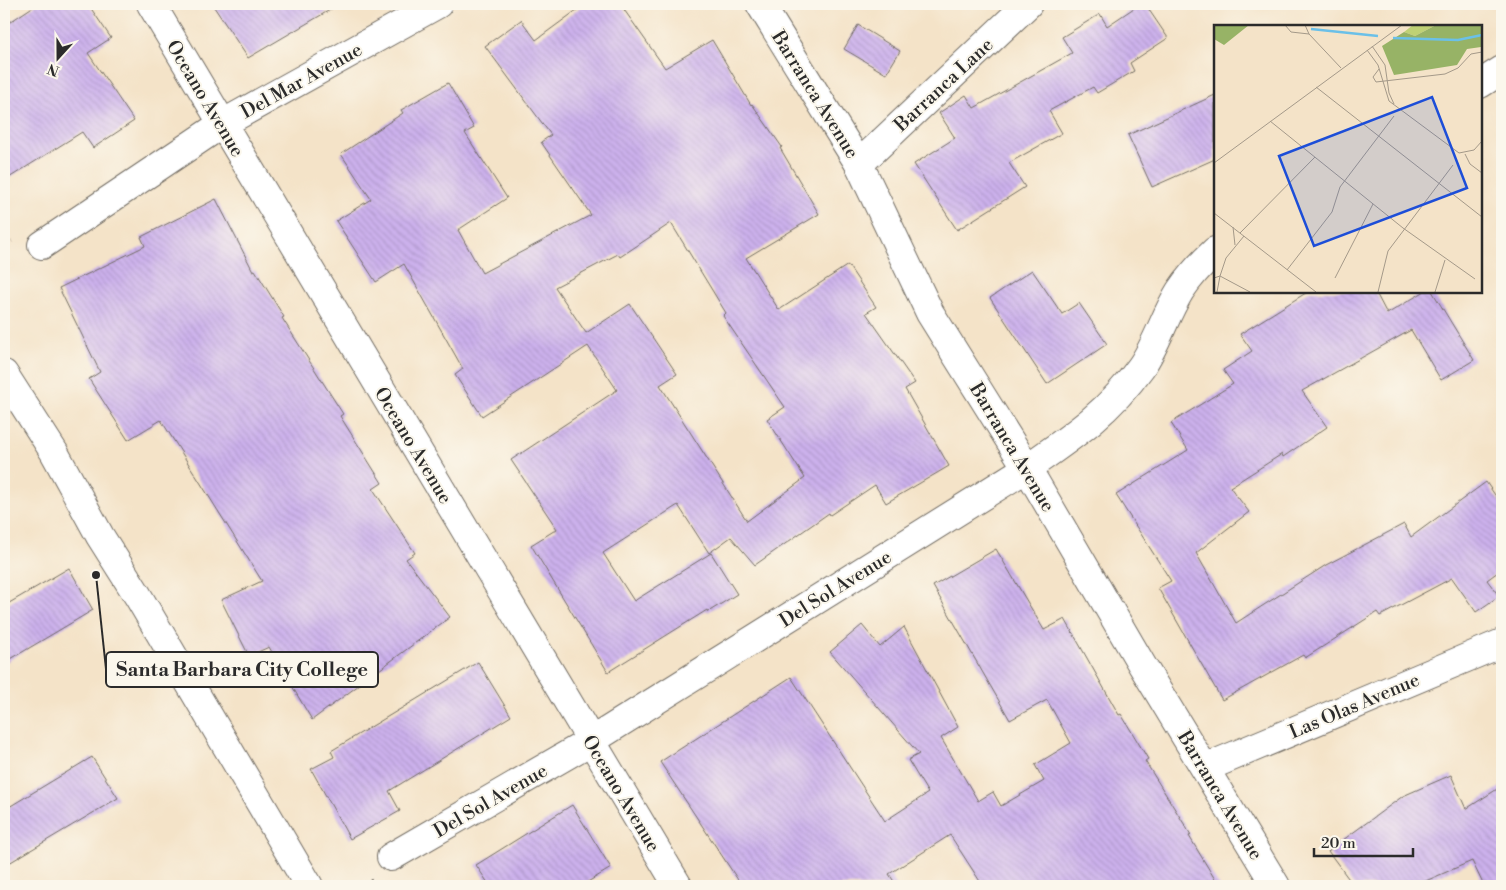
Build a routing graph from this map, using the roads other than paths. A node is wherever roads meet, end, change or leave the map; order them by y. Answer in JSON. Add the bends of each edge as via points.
{"nodes":[{"id":1,"x":151,"y":4,"type":"edge"},
{"id":2,"x":438,"y":4,"type":"edge"},
{"id":3,"x":760,"y":4,"type":"edge"},
{"id":4,"x":1028,"y":4,"type":"edge"},
{"id":5,"x":1502,"y":70,"type":"edge"},
{"id":6,"x":1481,"y":83,"type":"edge"},
{"id":7,"x":222,"y":124,"type":"junction"},
{"id":8,"x":858,"y":164,"type":"junction"},
{"id":9,"x":42,"y":245,"type":"dead end"},
{"id":10,"x":1214,"y":252,"type":"edge"},
{"id":11,"x":4,"y":374,"type":"edge"},
{"id":12,"x":1027,"y":468,"type":"junction"},
{"id":13,"x":1502,"y":643,"type":"edge"},
{"id":14,"x":591,"y":741,"type":"junction"},
{"id":15,"x":1205,"y":768,"type":"junction"},
{"id":16,"x":391,"y":857,"type":"dead end"},
{"id":17,"x":308,"y":886,"type":"edge"},
{"id":18,"x":678,"y":886,"type":"edge"},
{"id":19,"x":1276,"y":886,"type":"edge"}],
"edges":[{"from":1,"to":7,"type":"street","name":"Oceano Avenue"},
{"from":2,"to":7,"type":"street","name":"Del Mar Avenue"},
{"from":3,"to":8,"type":"street","name":"Barranca Avenue"},
{"from":4,"to":8,"type":"street","name":"Barranca Lane"},
{"from":5,"to":6,"type":"street"},
{"from":7,"to":9,"type":"street","name":"Del Mar Avenue"},
{"from":7,"to":14,"type":"street","name":"Oceano Avenue"},
{"from":8,"to":12,"type":"street","name":"Barranca Avenue","via":[[930,313]]},
{"from":10,"to":12,"type":"street","name":"Del Sol Avenue","via":[[1199,265],[1179,292],[1142,365],[1112,404],[1088,426]]},
{"from":11,"to":17,"type":"street","via":[[54,452],[100,536]]},
{"from":12,"to":14,"type":"street","name":"Del Sol Avenue"},
{"from":12,"to":15,"type":"street","name":"Barranca Avenue"},
{"from":13,"to":15,"type":"street","name":"Las Olas Avenue"},
{"from":14,"to":16,"type":"street","name":"Del Sol Avenue"},
{"from":14,"to":18,"type":"street","name":"Oceano Avenue"},
{"from":15,"to":19,"type":"street","name":"Barranca Avenue"}]}
